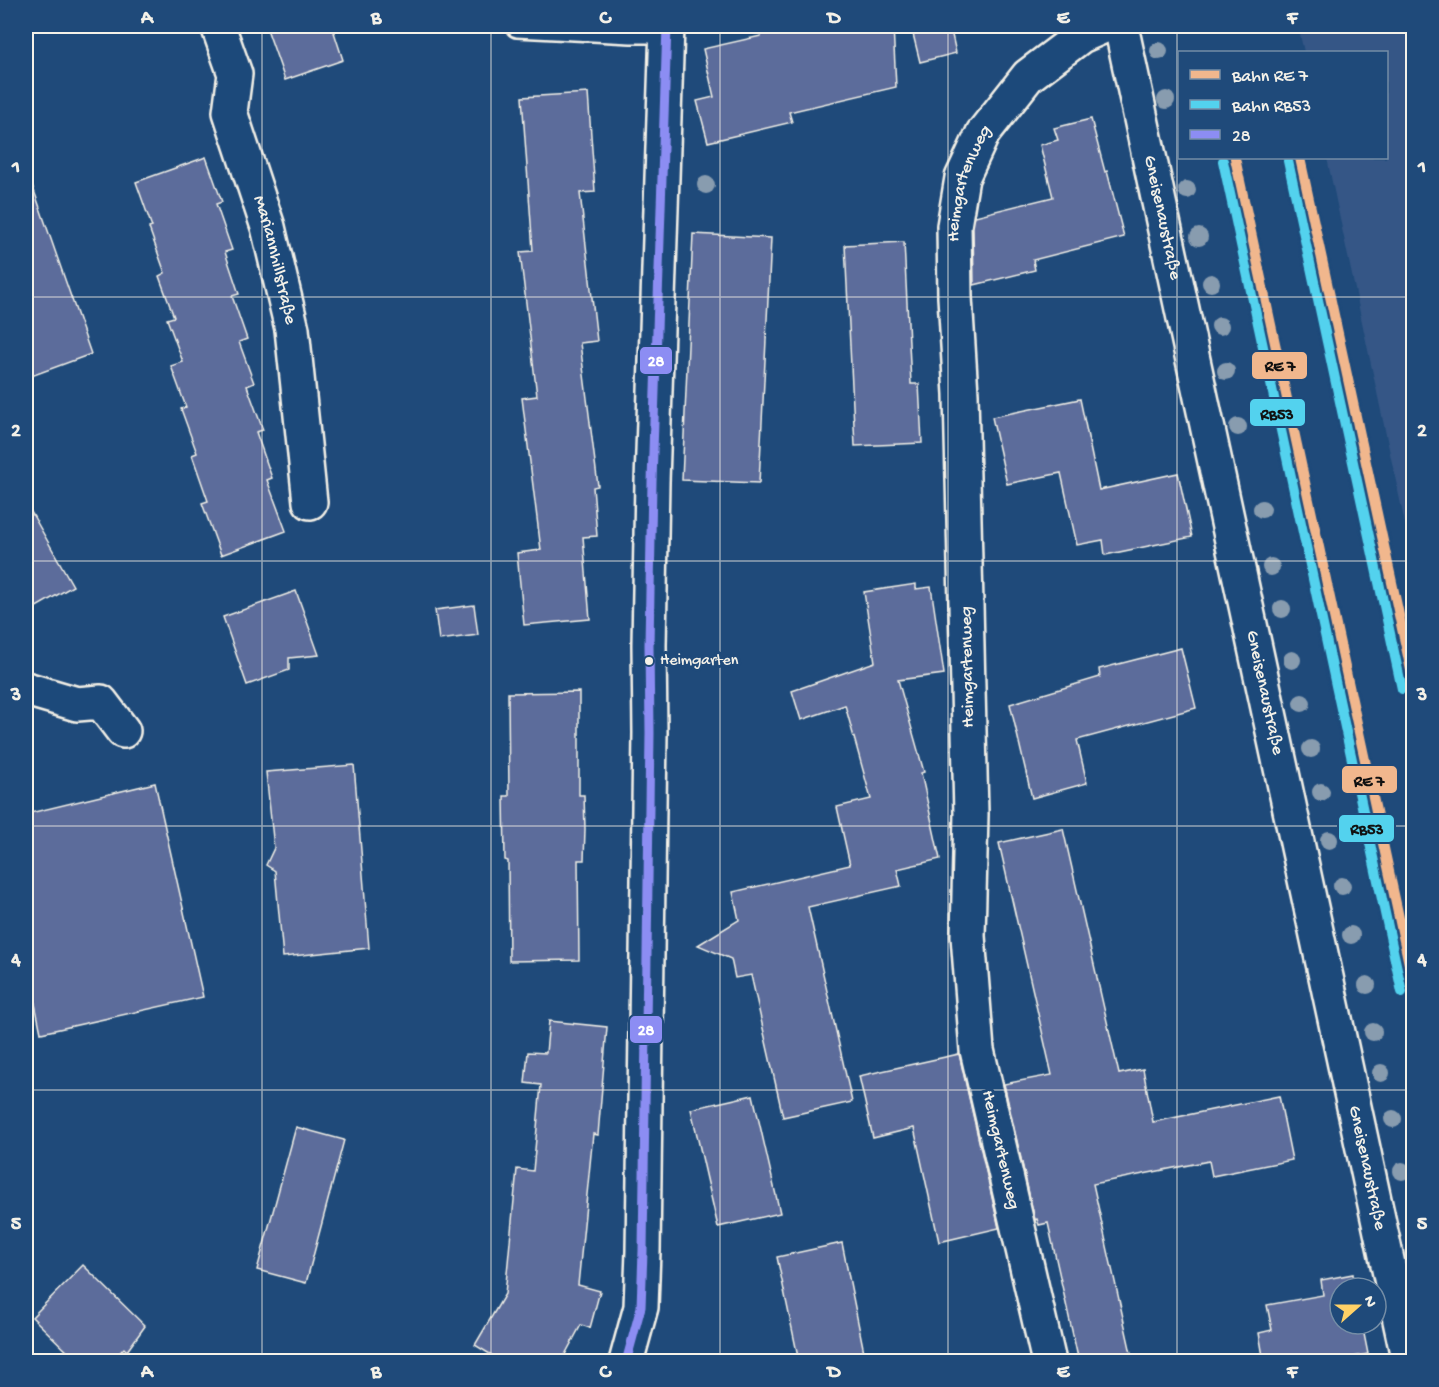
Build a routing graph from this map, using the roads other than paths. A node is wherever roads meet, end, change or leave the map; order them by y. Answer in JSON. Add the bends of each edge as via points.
{"nodes":[{"id":1,"x":218,"y":26,"type":"edge"},
{"id":2,"x":517,"y":26,"type":"edge"},
{"id":3,"x":1104,"y":26,"type":"edge"},
{"id":4,"x":1121,"y":26,"type":"edge"},
{"id":5,"x":667,"y":29,"type":"edge"},
{"id":6,"x":310,"y":502,"type":"dead end"},
{"id":7,"x":26,"y":689,"type":"edge"},
{"id":8,"x":123,"y":731,"type":"dead end"},
{"id":9,"x":626,"y":1362,"type":"edge"},
{"id":10,"x":1050,"y":1362,"type":"edge"},
{"id":11,"x":1409,"y":1362,"type":"edge"}],
"edges":[{"from":1,"to":6,"type":"street","name":"Mariannhillstraße","via":[[235,74],[230,112],[268,227],[292,328]]},
{"from":2,"to":5,"type":"lane","via":[[631,32]]},
{"from":3,"to":10,"type":"street","name":"Heimgartenweg","via":[[1081,36],[1028,76],[983,132],[962,178],[954,226],[971,814],[968,936],[977,1050]]},
{"from":4,"to":11,"type":"street","name":"Gneisenaustraße"},
{"from":5,"to":9,"type":"street","via":[[649,633],[644,1251],[641,1307]]},
{"from":7,"to":8,"type":"street","via":[[77,704],[101,702]]}]}
